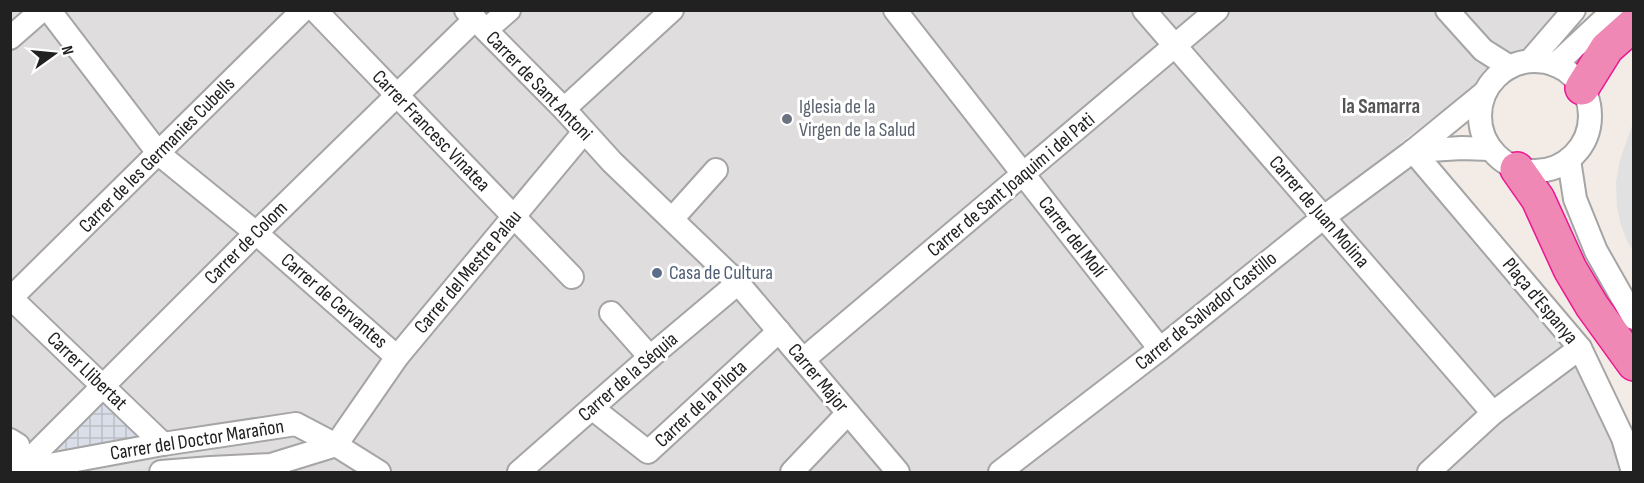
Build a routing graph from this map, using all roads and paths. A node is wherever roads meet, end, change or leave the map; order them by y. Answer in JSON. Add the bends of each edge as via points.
{"nodes":[{"id":1,"x":42,"y":10,"type":"edge"},
{"id":2,"x":49,"y":10,"type":"edge"},
{"id":3,"x":303,"y":10,"type":"edge"},
{"id":4,"x":315,"y":10,"type":"edge"},
{"id":5,"x":510,"y":10,"type":"edge"},
{"id":6,"x":672,"y":10,"type":"edge"},
{"id":7,"x":895,"y":10,"type":"edge"},
{"id":8,"x":1144,"y":10,"type":"edge"},
{"id":9,"x":1217,"y":10,"type":"edge"},
{"id":10,"x":1448,"y":10,"type":"edge"},
{"id":11,"x":1574,"y":10,"type":"edge"},
{"id":12,"x":1614,"y":10,"type":"edge"},
{"id":13,"x":476,"y":20,"type":"edge"},
{"id":14,"x":1634,"y":24,"type":"edge"},
{"id":15,"x":10,"y":38,"type":"edge"},
{"id":16,"x":1176,"y":46,"type":"junction"},
{"id":17,"x":1483,"y":50,"type":"junction"},
{"id":18,"x":1520,"y":64,"type":"junction"},
{"id":19,"x":1555,"y":65,"type":"junction"},
{"id":20,"x":1487,"y":88,"type":"junction"},
{"id":21,"x":1582,"y":88,"type":"junction"},
{"id":22,"x":397,"y":95,"type":"junction"},
{"id":23,"x":564,"y":109,"type":"junction"},
{"id":24,"x":584,"y":132,"type":"junction"},
{"id":25,"x":1490,"y":149,"type":"junction"},
{"id":26,"x":1413,"y":151,"type":"junction"},
{"id":27,"x":159,"y":154,"type":"junction"},
{"id":28,"x":1569,"y":160,"type":"junction"},
{"id":29,"x":1517,"y":169,"type":"junction"},
{"id":30,"x":716,"y":170,"type":"dead end"},
{"id":31,"x":1023,"y":174,"type":"junction"},
{"id":32,"x":514,"y":216,"type":"junction"},
{"id":33,"x":1324,"y":217,"type":"junction"},
{"id":34,"x":673,"y":218,"type":"junction"},
{"id":35,"x":256,"y":233,"type":"junction"},
{"id":36,"x":572,"y":277,"type":"dead end"},
{"id":37,"x":738,"y":283,"type":"junction"},
{"id":38,"x":11,"y":298,"type":"edge"},
{"id":39,"x":611,"y":313,"type":"dead end"},
{"id":40,"x":1634,"y":318,"type":"edge"},
{"id":41,"x":779,"y":331,"type":"junction"},
{"id":42,"x":1580,"y":348,"type":"junction"},
{"id":43,"x":1160,"y":349,"type":"junction"},
{"id":44,"x":397,"y":357,"type":"junction"},
{"id":45,"x":650,"y":357,"type":"junction"},
{"id":46,"x":804,"y":359,"type":"junction"},
{"id":47,"x":1634,"y":364,"type":"edge"},
{"id":48,"x":103,"y":386,"type":"junction"},
{"id":49,"x":592,"y":408,"type":"junction"},
{"id":50,"x":848,"y":413,"type":"junction"},
{"id":51,"x":1493,"y":413,"type":"junction"},
{"id":52,"x":10,"y":440,"type":"edge"},
{"id":53,"x":163,"y":444,"type":"junction"},
{"id":54,"x":336,"y":445,"type":"junction"},
{"id":55,"x":270,"y":469,"type":"edge"},
{"id":56,"x":18,"y":471,"type":"edge"},
{"id":57,"x":161,"y":472,"type":"edge"},
{"id":58,"x":379,"y":472,"type":"edge"},
{"id":59,"x":519,"y":472,"type":"edge"},
{"id":60,"x":792,"y":472,"type":"edge"},
{"id":61,"x":898,"y":472,"type":"edge"},
{"id":62,"x":1000,"y":472,"type":"edge"},
{"id":63,"x":1429,"y":472,"type":"edge"},
{"id":64,"x":1633,"y":472,"type":"edge"}],
"edges":[{"from":1,"to":15,"type":"street"},
{"from":2,"to":27,"type":"street","name":"Carrer de Cervantes"},
{"from":3,"to":27,"type":"street","name":"Carrer de les Germanies Cubells"},
{"from":4,"to":22,"type":"street","name":"Carrer Francesc Vinatea"},
{"from":5,"to":13,"type":"street","name":"Carrer de Colom"},
{"from":6,"to":23,"type":"street"},
{"from":7,"to":31,"type":"street","name":"Carrer del Molí"},
{"from":8,"to":16,"type":"street","name":"Carrer de Juan Molina"},
{"from":9,"to":16,"type":"street","name":"Carrer de Sant Joaquim i del Pati"},
{"from":10,"to":17,"type":"street"},
{"from":11,"to":18,"type":"street"},
{"from":12,"to":19,"type":"street"},
{"from":13,"to":22,"type":"street","name":"Carrer de Colom"},
{"from":13,"to":23,"type":"street","name":"Carrer de Sant Antoni"},
{"from":14,"to":21,"type":"highway","via":[[1607,48]]},
{"from":16,"to":31,"type":"street","name":"Carrer de Sant Joaquim i del Pati"},
{"from":16,"to":33,"type":"street","name":"Carrer de Juan Molina"},
{"from":17,"to":18,"type":"street"},
{"from":17,"to":20,"type":"street"},
{"from":18,"to":19,"type":"street"},
{"from":18,"to":20,"type":"street","via":[[1499,74]]},
{"from":19,"to":21,"type":"street","via":[[1571,74]]},
{"from":20,"to":25,"type":"street","via":[[1479,121]]},
{"from":20,"to":26,"type":"street","name":"Carrer de Salvador Castillo"},
{"from":21,"to":28,"type":"street","via":[[1588,102],[1588,132]]},
{"from":22,"to":32,"type":"street","name":"Carrer Francesc Vinatea"},
{"from":22,"to":35,"type":"street","name":"Carrer de Colom"},
{"from":23,"to":24,"type":"street","name":"Carrer de Sant Antoni"},
{"from":24,"to":32,"type":"street","name":"Carrer del Mestre Palau"},
{"from":24,"to":34,"type":"street","name":"Carrer de Sant Antoni"},
{"from":25,"to":26,"type":"street"},
{"from":25,"to":29,"type":"street","via":[[1501,161]]},
{"from":26,"to":33,"type":"street","name":"Carrer de Salvador Castillo"},
{"from":26,"to":42,"type":"street","name":"Plaça d'Espanya"},
{"from":27,"to":35,"type":"street","name":"Carrer de Cervantes"},
{"from":27,"to":38,"type":"street","name":"Carrer de les Germanies Cubells"},
{"from":28,"to":29,"type":"street","via":[[1553,169]]},
{"from":28,"to":40,"type":"street","via":[[1575,199],[1596,251]]},
{"from":29,"to":47,"type":"highway","via":[[1538,199],[1592,306]]},
{"from":30,"to":34,"type":"street"},
{"from":31,"to":43,"type":"street","name":"Carrer del Molí"},
{"from":31,"to":46,"type":"street","name":"Carrer de Sant Joaquim i del Pati"},
{"from":32,"to":36,"type":"street","name":"Carrer Francesc Vinatea"},
{"from":32,"to":44,"type":"street","name":"Carrer del Mestre Palau"},
{"from":33,"to":43,"type":"street","name":"Carrer de Salvador Castillo"},
{"from":33,"to":51,"type":"street","name":"Carrer de Juan Molina"},
{"from":34,"to":37,"type":"street","name":"Carrer Major"},
{"from":35,"to":44,"type":"street","name":"Carrer de Cervantes"},
{"from":35,"to":48,"type":"street","name":"Carrer de Colom"},
{"from":37,"to":41,"type":"street","name":"Carrer Major"},
{"from":37,"to":45,"type":"street","name":"Carrer de la Séquia"},
{"from":38,"to":48,"type":"street","name":"Carrer Llibertat"},
{"from":39,"to":45,"type":"street"},
{"from":41,"to":46,"type":"street","name":"Carrer Major"},
{"from":41,"to":49,"type":"street","name":"Carrer de la Pilota","via":[[648,452]]},
{"from":42,"to":51,"type":"street"},
{"from":42,"to":64,"type":"street","name":"Plaça d'Espanya","via":[[1623,438]]},
{"from":43,"to":62,"type":"street","name":"Carrer de Salvador Castillo"},
{"from":44,"to":54,"type":"street","name":"Carrer del Mestre Palau"},
{"from":45,"to":49,"type":"street","name":"Carrer de la Séquia"},
{"from":46,"to":50,"type":"street","name":"Carrer Major"},
{"from":48,"to":53,"type":"street","name":"Carrer Llibertat"},
{"from":48,"to":56,"type":"street","name":"Carrer de Colom"},
{"from":49,"to":59,"type":"street","name":"Carrer de la Séquia"},
{"from":50,"to":60,"type":"street"},
{"from":50,"to":61,"type":"street","name":"Carrer Major"},
{"from":51,"to":63,"type":"street"},
{"from":52,"to":56,"type":"street","via":[[18,445]]},
{"from":53,"to":54,"type":"street","name":"Carrer del Doctor Marañon","via":[[296,424]]},
{"from":53,"to":56,"type":"street","name":"Carrer del Doctor Marañon"},
{"from":54,"to":55,"type":"street","name":"Carrer del Doctor Marañon"},
{"from":54,"to":58,"type":"street"},
{"from":55,"to":57,"type":"street","name":"Carrer del Doctor Marañon"}]}
